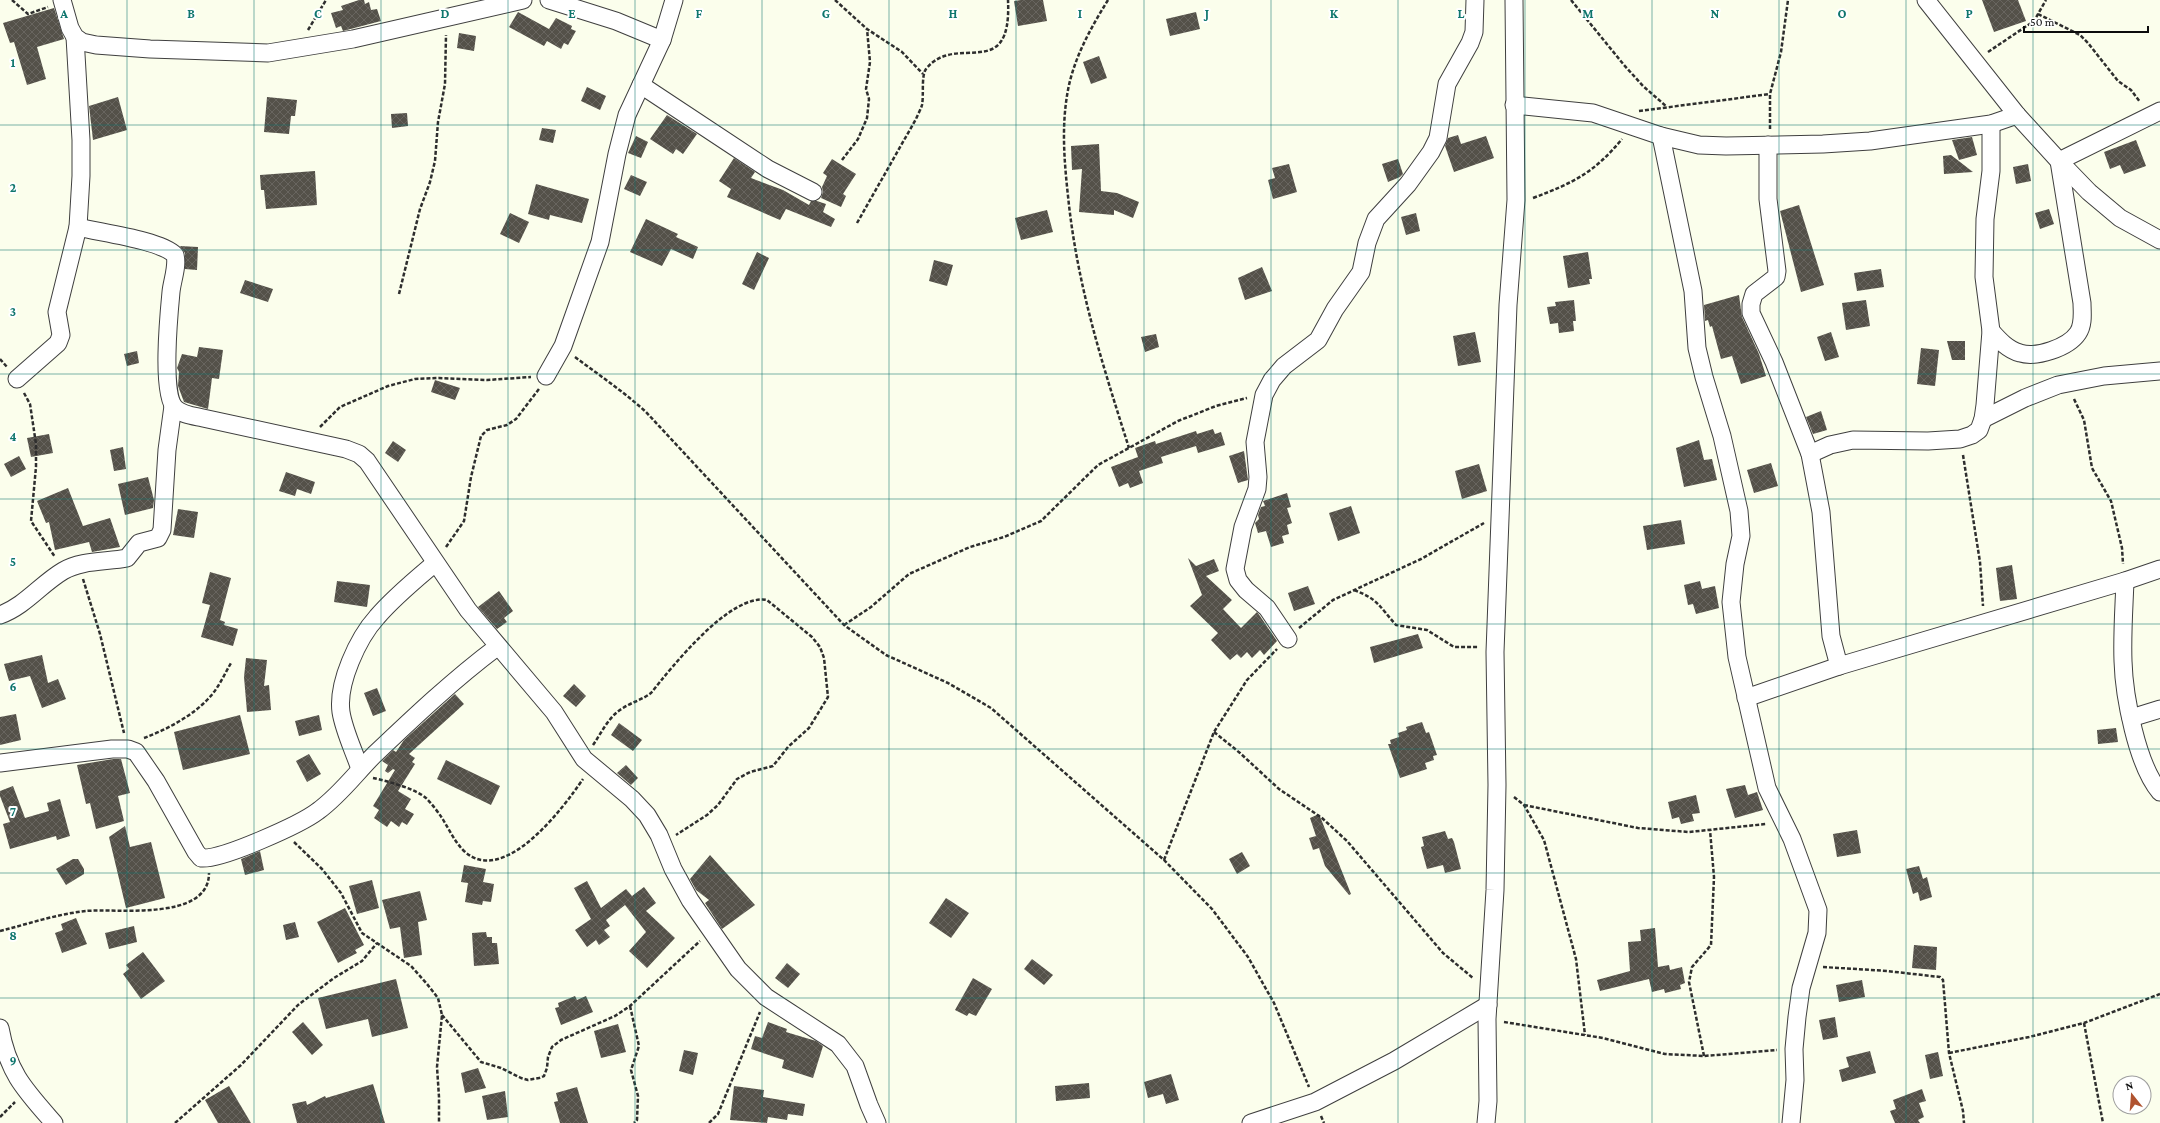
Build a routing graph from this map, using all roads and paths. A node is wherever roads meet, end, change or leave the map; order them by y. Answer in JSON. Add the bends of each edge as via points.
{"nodes":[{"id":1,"x":12,"y":0,"type":"edge"},
{"id":2,"x":326,"y":0,"type":"edge"},
{"id":3,"x":523,"y":0,"type":"edge"},
{"id":4,"x":549,"y":0,"type":"edge"},
{"id":5,"x":674,"y":0,"type":"edge"},
{"id":6,"x":834,"y":0,"type":"edge"},
{"id":7,"x":1008,"y":0,"type":"edge"},
{"id":8,"x":1108,"y":0,"type":"edge"},
{"id":9,"x":1475,"y":0,"type":"edge"},
{"id":10,"x":1514,"y":0,"type":"edge"},
{"id":11,"x":1572,"y":0,"type":"edge"},
{"id":12,"x":1788,"y":0,"type":"edge"},
{"id":13,"x":1926,"y":0,"type":"edge"},
{"id":14,"x":2046,"y":0,"type":"edge"},
{"id":15,"x":58,"y":2,"type":"edge"},
{"id":16,"x":2038,"y":14,"type":"junction"},
{"id":17,"x":448,"y":16,"type":"junction"},
{"id":18,"x":867,"y":29,"type":"junction"},
{"id":19,"x":75,"y":37,"type":"junction"},
{"id":20,"x":662,"y":40,"type":"junction"},
{"id":21,"x":296,"y":49,"type":"junction"},
{"id":22,"x":1975,"y":62,"type":"junction"},
{"id":23,"x":923,"y":74,"type":"junction"},
{"id":24,"x":642,"y":85,"type":"junction"},
{"id":25,"x":1770,"y":94,"type":"junction"},
{"id":26,"x":1514,"y":105,"type":"junction"},
{"id":27,"x":1667,"y":107,"type":"junction"},
{"id":28,"x":2154,"y":113,"type":"edge"},
{"id":29,"x":2017,"y":115,"type":"junction"},
{"id":30,"x":1634,"y":119,"type":"junction"},
{"id":31,"x":1991,"y":124,"type":"junction"},
{"id":32,"x":1661,"y":136,"type":"junction"},
{"id":33,"x":1770,"y":145,"type":"junction"},
{"id":34,"x":842,"y":160,"type":"dead end"},
{"id":35,"x":2059,"y":161,"type":"junction"},
{"id":36,"x":813,"y":192,"type":"dead end"},
{"id":37,"x":1516,"y":200,"type":"junction"},
{"id":38,"x":857,"y":223,"type":"dead end"},
{"id":39,"x":78,"y":228,"type":"junction"},
{"id":40,"x":2160,"y":240,"type":"edge"},
{"id":41,"x":399,"y":294,"type":"dead end"},
{"id":42,"x":1991,"y":331,"type":"junction"},
{"id":43,"x":562,"y":346,"type":"junction"},
{"id":44,"x":0,"y":359,"type":"edge"},
{"id":45,"x":2160,"y":371,"type":"edge"},
{"id":46,"x":546,"y":376,"type":"junction"},
{"id":47,"x":17,"y":379,"type":"junction"},
{"id":48,"x":2058,"y":385,"type":"junction"},
{"id":49,"x":1264,"y":395,"type":"junction"},
{"id":50,"x":173,"y":406,"type":"junction"},
{"id":51,"x":1983,"y":419,"type":"junction"},
{"id":52,"x":1960,"y":439,"type":"junction"},
{"id":53,"x":308,"y":440,"type":"junction"},
{"id":54,"x":1129,"y":448,"type":"junction"},
{"id":55,"x":1810,"y":454,"type":"junction"},
{"id":56,"x":1500,"y":514,"type":"junction"},
{"id":57,"x":435,"y":563,"type":"junction"},
{"id":58,"x":71,"y":568,"type":"junction"},
{"id":59,"x":2160,"y":569,"type":"edge"},
{"id":60,"x":2125,"y":581,"type":"junction"},
{"id":61,"x":1354,"y":590,"type":"junction"},
{"id":62,"x":0,"y":614,"type":"edge"},
{"id":63,"x":1984,"y":622,"type":"junction"},
{"id":64,"x":844,"y":625,"type":"junction"},
{"id":65,"x":1288,"y":639,"type":"junction"},
{"id":66,"x":497,"y":647,"type":"junction"},
{"id":67,"x":1495,"y":652,"type":"junction"},
{"id":68,"x":231,"y":663,"type":"dead end"},
{"id":69,"x":1839,"y":666,"type":"junction"},
{"id":70,"x":1746,"y":698,"type":"junction"},
{"id":71,"x":2160,"y":709,"type":"edge"},
{"id":72,"x":2131,"y":718,"type":"junction"},
{"id":73,"x":1214,"y":732,"type":"junction"},
{"id":74,"x":127,"y":746,"type":"junction"},
{"id":75,"x":0,"y":763,"type":"edge"},
{"id":76,"x":588,"y":763,"type":"junction"},
{"id":77,"x":357,"y":772,"type":"junction"},
{"id":78,"x":1497,"y":785,"type":"junction"},
{"id":79,"x":2160,"y":792,"type":"edge"},
{"id":80,"x":1524,"y":805,"type":"junction"},
{"id":81,"x":1784,"y":822,"type":"junction"},
{"id":82,"x":1710,"y":830,"type":"junction"},
{"id":83,"x":279,"y":831,"type":"junction"},
{"id":84,"x":662,"y":844,"type":"junction"},
{"id":85,"x":210,"y":859,"type":"junction"},
{"id":86,"x":1164,"y":860,"type":"junction"},
{"id":87,"x":0,"y":931,"type":"edge"},
{"id":88,"x":711,"y":931,"type":"junction"},
{"id":89,"x":377,"y":943,"type":"junction"},
{"id":90,"x":1809,"y":967,"type":"junction"},
{"id":91,"x":2160,"y":994,"type":"edge"},
{"id":92,"x":766,"y":997,"type":"junction"},
{"id":93,"x":1488,"y":1005,"type":"junction"},
{"id":94,"x":630,"y":1006,"type":"junction"},
{"id":95,"x":442,"y":1015,"type":"junction"},
{"id":96,"x":2084,"y":1023,"type":"junction"},
{"id":97,"x":0,"y":1028,"type":"edge"},
{"id":98,"x":1585,"y":1035,"type":"junction"},
{"id":99,"x":1794,"y":1049,"type":"junction"},
{"id":100,"x":1949,"y":1053,"type":"junction"},
{"id":101,"x":1704,"y":1056,"type":"junction"},
{"id":102,"x":25,"y":1091,"type":"junction"},
{"id":103,"x":1315,"y":1102,"type":"junction"},
{"id":104,"x":0,"y":1117,"type":"edge"},
{"id":105,"x":54,"y":1123,"type":"edge"},
{"id":106,"x":175,"y":1123,"type":"edge"},
{"id":107,"x":439,"y":1123,"type":"edge"},
{"id":108,"x":634,"y":1123,"type":"edge"},
{"id":109,"x":709,"y":1123,"type":"edge"},
{"id":110,"x":877,"y":1123,"type":"edge"},
{"id":111,"x":1251,"y":1123,"type":"edge"},
{"id":112,"x":1486,"y":1123,"type":"edge"},
{"id":113,"x":1791,"y":1123,"type":"edge"},
{"id":114,"x":1964,"y":1123,"type":"edge"},
{"id":115,"x":2103,"y":1123,"type":"edge"}],
"edges":[{"from":1,"to":15,"type":"path","via":[[28,14]]},
{"from":2,"to":21,"type":"path"},
{"from":3,"to":17,"type":"street"},
{"from":4,"to":20,"type":"street"},
{"from":5,"to":20,"type":"street"},
{"from":6,"to":18,"type":"path"},
{"from":7,"to":23,"type":"path","via":[[1003,41],[988,50],[939,58],[926,68]]},
{"from":8,"to":54,"type":"path","via":[[1092,25],[1070,85],[1063,141],[1078,269],[1090,322]]},
{"from":9,"to":49,"type":"street","via":[[1474,32],[1447,84],[1438,138],[1432,152],[1408,184],[1376,219],[1367,243],[1361,272],[1335,309],[1318,340],[1284,366]]},
{"from":10,"to":26,"type":"street"},
{"from":11,"to":27,"type":"path","via":[[1624,65]]},
{"from":12,"to":25,"type":"path","via":[[1781,52]]},
{"from":13,"to":22,"type":"street"},
{"from":14,"to":16,"type":"path"},
{"from":15,"to":19,"type":"street"},
{"from":16,"to":22,"type":"path","via":[[2034,21]]},
{"from":16,"to":28,"type":"path","via":[[2080,35],[2118,81]]},
{"from":17,"to":21,"type":"street","via":[[353,39]]},
{"from":17,"to":41,"type":"path","via":[[445,84],[435,160]]},
{"from":18,"to":23,"type":"path","via":[[902,52]]},
{"from":18,"to":34,"type":"path","via":[[870,62],[866,89],[869,99],[867,118],[858,139]]},
{"from":19,"to":21,"type":"street","via":[[82,42],[96,45],[150,49],[268,53]]},
{"from":19,"to":39,"type":"street","via":[[81,140]]},
{"from":20,"to":24,"type":"street"},
{"from":22,"to":29,"type":"street"},
{"from":23,"to":38,"type":"path","via":[[922,105],[916,119]]},
{"from":24,"to":36,"type":"street","via":[[768,169]]},
{"from":24,"to":43,"type":"street","via":[[628,115],[617,154],[600,242]]},
{"from":25,"to":27,"type":"path"},
{"from":25,"to":33,"type":"path"},
{"from":26,"to":30,"type":"street"},
{"from":26,"to":37,"type":"street"},
{"from":27,"to":30,"type":"path"},
{"from":28,"to":35,"type":"street"},
{"from":29,"to":31,"type":"street"},
{"from":29,"to":35,"type":"street"},
{"from":30,"to":32,"type":"street"},
{"from":30,"to":37,"type":"path","via":[[1592,170],[1570,184],[1532,198]]},
{"from":31,"to":33,"type":"street","via":[[1870,141]]},
{"from":31,"to":42,"type":"street","via":[[1991,171],[1985,219],[1984,277]]},
{"from":32,"to":33,"type":"street","via":[[1699,145]]},
{"from":32,"to":70,"type":"street","via":[[1693,291],[1697,348],[1722,436],[1739,511],[1741,536],[1731,602],[1737,657]]},
{"from":33,"to":55,"type":"street","via":[[1768,199],[1777,271],[1776,277],[1754,294],[1751,313],[1774,362]]},
{"from":35,"to":40,"type":"street","via":[[2089,192],[2120,218]]},
{"from":35,"to":42,"type":"street","via":[[2082,303],[2082,321],[2078,333],[2055,351],[2020,354],[2004,345]]},
{"from":37,"to":56,"type":"street","via":[[1508,305]]},
{"from":39,"to":47,"type":"street","via":[[57,312],[61,334],[58,343]]},
{"from":39,"to":50,"type":"street","via":[[149,243],[175,255],[167,366]]},
{"from":42,"to":51,"type":"street"},
{"from":43,"to":46,"type":"street"},
{"from":43,"to":64,"type":"path","via":[[607,382],[624,392],[646,412]]},
{"from":44,"to":47,"type":"path"},
{"from":45,"to":48,"type":"street","via":[[2104,376]]},
{"from":46,"to":53,"type":"path","via":[[487,380],[415,379],[388,386],[340,407]]},
{"from":46,"to":57,"type":"path","via":[[538,392],[516,419],[507,425],[487,430],[481,436],[464,521]]},
{"from":47,"to":58,"type":"path","via":[[30,404],[36,444],[31,521]]},
{"from":48,"to":51,"type":"street"},
{"from":48,"to":60,"type":"path","via":[[2072,396],[2084,420],[2092,468],[2111,501],[2118,526]]},
{"from":49,"to":54,"type":"path","via":[[1216,406],[1178,421]]},
{"from":49,"to":65,"type":"street","via":[[1255,442],[1257,489],[1243,527],[1235,570],[1238,580],[1267,608]]},
{"from":50,"to":53,"type":"street","via":[[180,412],[203,418]]},
{"from":50,"to":58,"type":"street","via":[[167,450],[162,530],[158,538],[139,543],[127,558]]},
{"from":51,"to":52,"type":"street","via":[[1979,430]]},
{"from":52,"to":55,"type":"street","via":[[1928,442],[1853,440],[1830,445]]},
{"from":52,"to":63,"type":"path","via":[[1980,562]]},
{"from":53,"to":57,"type":"street","via":[[346,449],[359,454],[367,461]]},
{"from":54,"to":64,"type":"path","via":[[1098,465],[1041,521],[1004,537],[970,547],[909,574],[871,607]]},
{"from":55,"to":69,"type":"street","via":[[1820,512],[1831,636]]},
{"from":56,"to":61,"type":"path","via":[[1422,559]]},
{"from":56,"to":67,"type":"street"},
{"from":57,"to":66,"type":"street"},
{"from":57,"to":77,"type":"street","via":[[375,618],[346,671],[341,690],[341,711]]},
{"from":58,"to":62,"type":"street","via":[[23,603]]},
{"from":58,"to":74,"type":"path","via":[[100,634]]},
{"from":59,"to":60,"type":"street"},
{"from":60,"to":63,"type":"street"},
{"from":60,"to":72,"type":"street","via":[[2123,662]]},
{"from":61,"to":65,"type":"path","via":[[1323,607]]},
{"from":61,"to":67,"type":"path","via":[[1371,596],[1396,625],[1427,630],[1454,647],[1479,647]]},
{"from":63,"to":69,"type":"street"},
{"from":64,"to":86,"type":"path","via":[[886,655],[948,683],[991,708]]},
{"from":65,"to":73,"type":"path","via":[[1247,680]]},
{"from":66,"to":76,"type":"street","via":[[554,712]]},
{"from":66,"to":77,"type":"street","via":[[425,706]]},
{"from":67,"to":78,"type":"street"},
{"from":68,"to":74,"type":"path","via":[[207,700],[157,733]]},
{"from":69,"to":70,"type":"street"},
{"from":70,"to":81,"type":"street","via":[[1767,788]]},
{"from":71,"to":72,"type":"street"},
{"from":72,"to":79,"type":"street","via":[[2140,755]]},
{"from":73,"to":86,"type":"path"},
{"from":73,"to":93,"type":"path","via":[[1279,789],[1322,818],[1347,841]]},
{"from":74,"to":75,"type":"street"},
{"from":74,"to":85,"type":"street","via":[[144,762],[196,852],[201,858]]},
{"from":76,"to":77,"type":"path","via":[[569,800],[525,845],[512,853],[487,860],[478,859],[465,852],[426,798]]},
{"from":76,"to":84,"type":"street","via":[[632,799],[647,815]]},
{"from":76,"to":84,"type":"path","via":[[611,718],[624,707],[651,693],[702,634],[739,606],[758,598],[767,600],[812,636],[824,658],[828,697],[809,728],[788,747],[773,766],[750,772],[737,779],[708,815]]},
{"from":77,"to":83,"type":"street","via":[[341,791],[318,811]]},
{"from":78,"to":80,"type":"path"},
{"from":78,"to":93,"type":"street","via":[[1495,890]]},
{"from":80,"to":82,"type":"path","via":[[1638,828],[1690,832]]},
{"from":80,"to":98,"type":"path","via":[[1544,840],[1566,917],[1576,959]]},
{"from":81,"to":82,"type":"path"},
{"from":81,"to":90,"type":"street","via":[[1818,910],[1817,933]]},
{"from":82,"to":101,"type":"path","via":[[1714,877],[1711,945],[1692,968],[1689,982]]},
{"from":83,"to":85,"type":"street"},
{"from":83,"to":89,"type":"path","via":[[302,848],[322,869],[341,893],[362,933]]},
{"from":84,"to":88,"type":"street","via":[[676,875]]},
{"from":85,"to":87,"type":"path","via":[[209,879],[204,890],[182,905],[144,911],[86,911]]},
{"from":86,"to":103,"type":"path","via":[[1212,909],[1248,957],[1274,1003]]},
{"from":88,"to":92,"type":"street","via":[[738,969]]},
{"from":88,"to":94,"type":"path"},
{"from":89,"to":95,"type":"path","via":[[411,966],[438,998]]},
{"from":89,"to":106,"type":"path","via":[[362,961],[298,1005],[241,1065]]},
{"from":90,"to":99,"type":"street","via":[[1801,988]]},
{"from":90,"to":100,"type":"path","via":[[1886,971],[1940,978],[1945,985],[1944,1004]]},
{"from":91,"to":96,"type":"path"},
{"from":92,"to":109,"type":"path","via":[[718,1114]]},
{"from":92,"to":110,"type":"street","via":[[838,1044],[855,1066]]},
{"from":93,"to":98,"type":"path"},
{"from":93,"to":103,"type":"street","via":[[1394,1061]]},
{"from":93,"to":112,"type":"street"},
{"from":94,"to":95,"type":"path","via":[[615,1016],[561,1040],[552,1047],[544,1076],[533,1080],[521,1078],[502,1068],[482,1062]]},
{"from":94,"to":108,"type":"path","via":[[639,1046],[631,1070],[638,1096],[637,1120]]},
{"from":95,"to":107,"type":"path","via":[[437,1067]]},
{"from":96,"to":100,"type":"path"},
{"from":96,"to":115,"type":"path"},
{"from":97,"to":102,"type":"street","via":[[12,1071]]},
{"from":98,"to":101,"type":"path","via":[[1665,1054]]},
{"from":99,"to":101,"type":"path"},
{"from":99,"to":113,"type":"street","via":[[1795,1080]]},
{"from":100,"to":114,"type":"path","via":[[1964,1110]]},
{"from":102,"to":104,"type":"path"},
{"from":102,"to":105,"type":"street"},
{"from":103,"to":111,"type":"street"}]}
